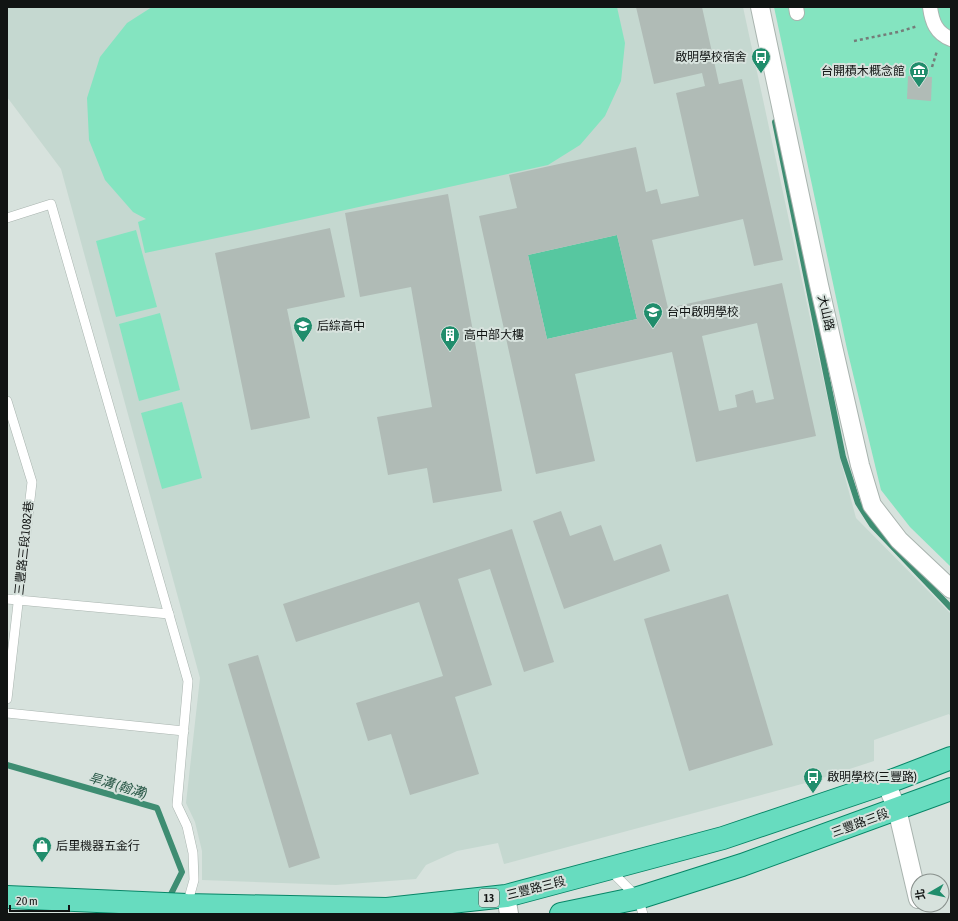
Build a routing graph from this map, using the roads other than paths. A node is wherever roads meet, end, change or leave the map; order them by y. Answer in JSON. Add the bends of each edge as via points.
{"nodes":[{"id":1,"x":760,"y":7,"type":"edge"},
{"id":2,"x":930,"y":7,"type":"edge"},
{"id":3,"x":951,"y":39,"type":"edge"},
{"id":4,"x":7,"y":218,"type":"edge"},
{"id":5,"x":7,"y":401,"type":"edge"},
{"id":6,"x":951,"y":589,"type":"edge"},
{"id":7,"x":7,"y":599,"type":"edge"},
{"id":8,"x":18,"y":600,"type":"junction"},
{"id":9,"x":169,"y":614,"type":"junction"},
{"id":10,"x":7,"y":699,"type":"edge"},
{"id":11,"x":7,"y":713,"type":"edge"},
{"id":12,"x":184,"y":731,"type":"junction"},
{"id":13,"x":951,"y":758,"type":"edge"},
{"id":14,"x":886,"y":783,"type":"junction"},
{"id":15,"x":951,"y":789,"type":"edge"},
{"id":16,"x":897,"y":809,"type":"junction"},
{"id":17,"x":609,"y":870,"type":"junction"},
{"id":18,"x":912,"y":873,"type":"edge"},
{"id":19,"x":7,"y":897,"type":"edge"},
{"id":20,"x":508,"y":905,"type":"edge"},
{"id":21,"x":641,"y":906,"type":"edge"},
{"id":22,"x":187,"y":909,"type":"edge"},
{"id":23,"x":561,"y":914,"type":"edge"}],
"edges":[{"from":1,"to":6,"type":"street","name":"大山路","via":[[819,284],[860,465],[872,505],[899,540]]},
{"from":2,"to":3,"type":"street","via":[[932,21],[943,36]]},
{"from":4,"to":9,"type":"lane","via":[[51,204]]},
{"from":5,"to":8,"type":"lane","name":"三豐路三段1082巷","via":[[32,482]]},
{"from":7,"to":8,"type":"lane"},
{"from":8,"to":9,"type":"lane"},
{"from":8,"to":10,"type":"lane","name":"三豐路三段1082巷"},
{"from":9,"to":12,"type":"lane","via":[[188,681]]},
{"from":11,"to":12,"type":"lane"},
{"from":12,"to":22,"type":"lane","via":[[177,805],[187,826],[193,852],[194,880]]},
{"from":13,"to":14,"type":"main road","name":"三豐路三段","number":"13"},
{"from":14,"to":16,"type":"street"},
{"from":14,"to":17,"type":"main road","name":"三豐路三段","number":"13","via":[[723,838]]},
{"from":15,"to":16,"type":"main road","name":"三豐路三段"},
{"from":16,"to":18,"type":"street"},
{"from":16,"to":21,"type":"main road","name":"三豐路三段","via":[[742,865]]},
{"from":17,"to":20,"type":"main road","name":"三豐路三段","number":"13"},
{"from":17,"to":21,"type":"lane"},
{"from":19,"to":22,"type":"main road","name":"三豐路三段","number":"13"},
{"from":20,"to":22,"type":"main road","name":"三豐路三段","number":"13","via":[[387,909]]},
{"from":21,"to":23,"type":"main road","name":"三豐路三段"}]}
